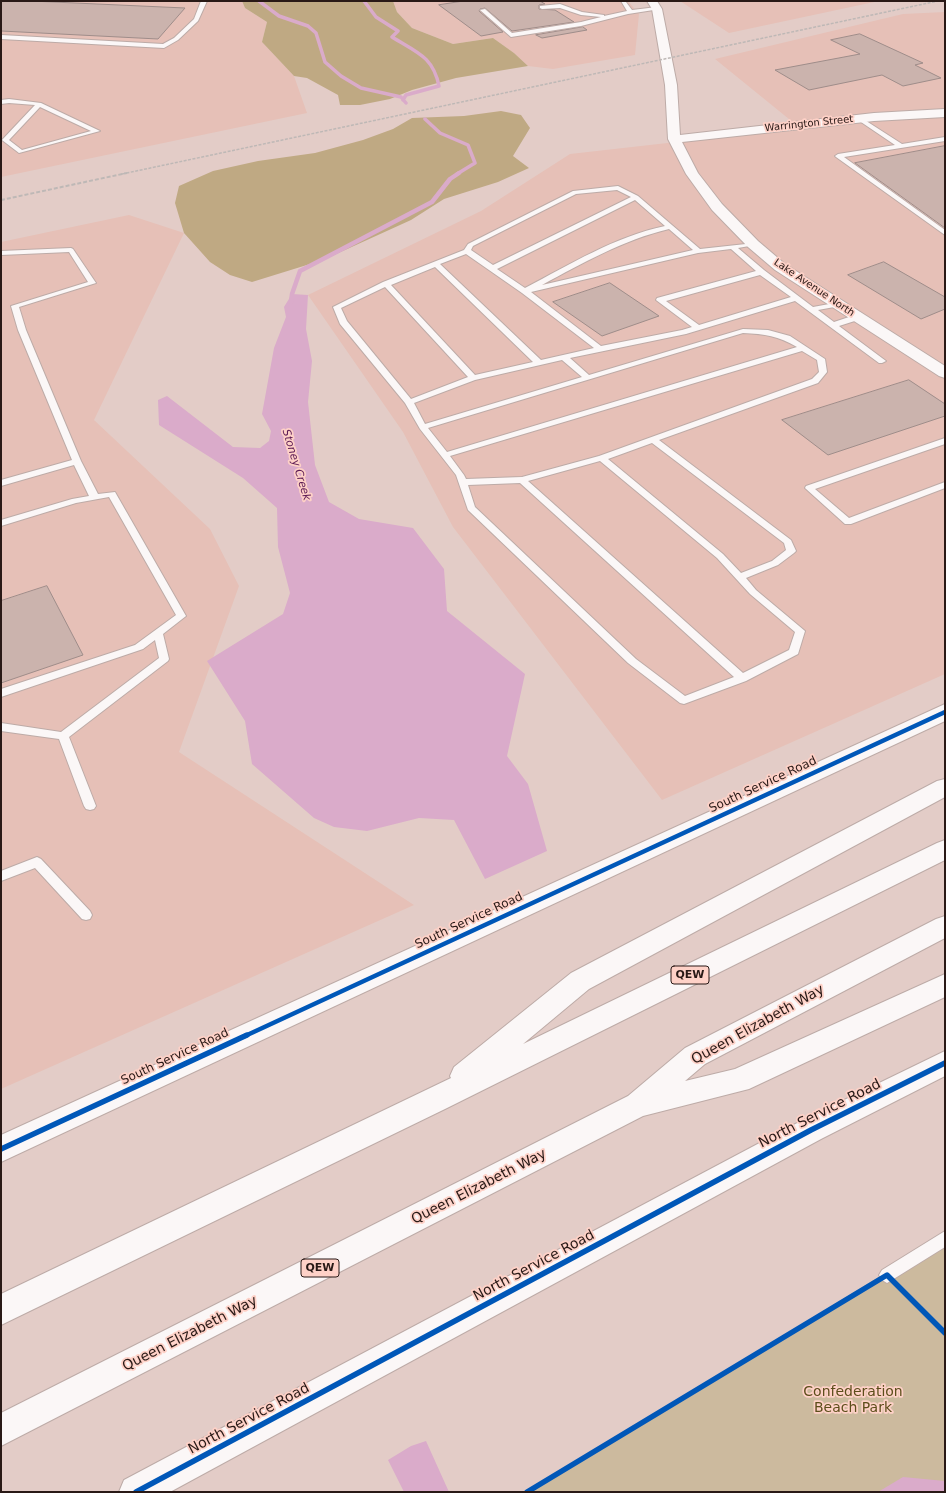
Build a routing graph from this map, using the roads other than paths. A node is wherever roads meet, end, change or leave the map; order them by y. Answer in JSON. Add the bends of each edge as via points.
{"nodes":[{"id":1,"x":204,"y":1,"type":"edge"},
{"id":2,"x":624,"y":1,"type":"edge"},
{"id":3,"x":654,"y":5,"type":"edge"},
{"id":4,"x":542,"y":7,"type":"dead end"},
{"id":5,"x":483,"y":10,"type":"dead end"},
{"id":6,"x":631,"y":12,"type":"junction"},
{"id":7,"x":607,"y":17,"type":"junction"},
{"id":8,"x":1,"y":37,"type":"edge"},
{"id":9,"x":1,"y":102,"type":"edge"},
{"id":10,"x":39,"y":104,"type":"junction"},
{"id":11,"x":945,"y":113,"type":"edge"},
{"id":12,"x":860,"y":119,"type":"junction"},
{"id":13,"x":674,"y":139,"type":"junction"},
{"id":14,"x":945,"y":139,"type":"edge"},
{"id":15,"x":901,"y":146,"type":"junction"},
{"id":16,"x":636,"y":197,"type":"junction"},
{"id":17,"x":670,"y":227,"type":"junction"},
{"id":18,"x":945,"y":233,"type":"edge"},
{"id":19,"x":753,"y":244,"type":"junction"},
{"id":20,"x":733,"y":247,"type":"junction"},
{"id":21,"x":467,"y":251,"type":"junction"},
{"id":22,"x":698,"y":251,"type":"junction"},
{"id":23,"x":1,"y":253,"type":"edge"},
{"id":24,"x":436,"y":264,"type":"junction"},
{"id":25,"x":493,"y":268,"type":"junction"},
{"id":26,"x":761,"y":272,"type":"junction"},
{"id":27,"x":386,"y":284,"type":"junction"},
{"id":28,"x":525,"y":291,"type":"junction"},
{"id":29,"x":796,"y":298,"type":"junction"},
{"id":30,"x":837,"y":304,"type":"junction"},
{"id":31,"x":812,"y":309,"type":"junction"},
{"id":32,"x":858,"y":317,"type":"junction"},
{"id":33,"x":833,"y":325,"type":"junction"},
{"id":34,"x":697,"y":327,"type":"junction"},
{"id":35,"x":803,"y":348,"type":"junction"},
{"id":36,"x":600,"y":349,"type":"junction"},
{"id":37,"x":565,"y":358,"type":"junction"},
{"id":38,"x":882,"y":361,"type":"dead end"},
{"id":39,"x":538,"y":362,"type":"junction"},
{"id":40,"x":945,"y":373,"type":"edge"},
{"id":41,"x":473,"y":378,"type":"junction"},
{"id":42,"x":588,"y":378,"type":"junction"},
{"id":43,"x":409,"y":402,"type":"junction"},
{"id":44,"x":423,"y":427,"type":"junction"},
{"id":45,"x":652,"y":439,"type":"junction"},
{"id":46,"x":945,"y":441,"type":"edge"},
{"id":47,"x":445,"y":455,"type":"junction"},
{"id":48,"x":602,"y":458,"type":"junction"},
{"id":49,"x":77,"y":460,"type":"junction"},
{"id":50,"x":522,"y":480,"type":"junction"},
{"id":51,"x":463,"y":482,"type":"junction"},
{"id":52,"x":1,"y":483,"type":"edge"},
{"id":53,"x":945,"y":485,"type":"edge"},
{"id":54,"x":95,"y":498,"type":"junction"},
{"id":55,"x":1,"y":523,"type":"edge"},
{"id":56,"x":740,"y":577,"type":"junction"},
{"id":57,"x":158,"y":633,"type":"junction"},
{"id":58,"x":742,"y":678,"type":"junction"},
{"id":59,"x":1,"y":693,"type":"edge"},
{"id":60,"x":945,"y":712,"type":"edge"},
{"id":61,"x":1,"y":727,"type":"edge"},
{"id":62,"x":63,"y":736,"type":"junction"},
{"id":63,"x":945,"y":786,"type":"edge"},
{"id":64,"x":90,"y":806,"type":"dead end"},
{"id":65,"x":945,"y":849,"type":"edge"},
{"id":66,"x":1,"y":876,"type":"edge"},
{"id":67,"x":86,"y":915,"type":"dead end"},
{"id":68,"x":945,"y":926,"type":"edge"},
{"id":69,"x":945,"y":985,"type":"edge"},
{"id":70,"x":945,"y":1063,"type":"edge"},
{"id":71,"x":435,"y":1100,"type":"junction"},
{"id":72,"x":638,"y":1105,"type":"junction"},
{"id":73,"x":1,"y":1148,"type":"edge"},
{"id":74,"x":945,"y":1238,"type":"edge"},
{"id":75,"x":887,"y":1275,"type":"dead end"},
{"id":76,"x":1,"y":1310,"type":"edge"},
{"id":77,"x":1,"y":1430,"type":"edge"},
{"id":78,"x":136,"y":1492,"type":"edge"}],
"edges":[{"from":1,"to":8,"type":"lane","via":[[196,20],[176,39],[164,46]]},
{"from":2,"to":6,"type":"lane"},
{"from":3,"to":6,"type":"lane"},
{"from":3,"to":13,"type":"main road","name":"Lake Avenue North","via":[[671,85]]},
{"from":4,"to":7,"type":"lane","via":[[560,6],[581,13]]},
{"from":5,"to":7,"type":"lane","via":[[511,36]]},
{"from":6,"to":7,"type":"lane"},
{"from":9,"to":10,"type":"lane"},
{"from":10,"to":10,"type":"lane","via":[[89,128],[97,131],[21,152],[4,140]]},
{"from":11,"to":12,"type":"main road","name":"Warrington Street"},
{"from":12,"to":13,"type":"main road","name":"Warrington Street"},
{"from":12,"to":15,"type":"lane"},
{"from":13,"to":19,"type":"main road","name":"Lake Avenue North","via":[[692,174],[717,206]]},
{"from":14,"to":15,"type":"lane"},
{"from":15,"to":18,"type":"lane","via":[[838,156]]},
{"from":16,"to":17,"type":"lane"},
{"from":16,"to":21,"type":"lane","via":[[618,188],[576,192],[470,245]]},
{"from":16,"to":25,"type":"lane"},
{"from":17,"to":22,"type":"lane"},
{"from":17,"to":28,"type":"lane","via":[[654,229],[618,242]]},
{"from":19,"to":20,"type":"lane"},
{"from":19,"to":30,"type":"main road","name":"Lake Avenue North","via":[[780,267]]},
{"from":20,"to":22,"type":"lane"},
{"from":20,"to":26,"type":"lane"},
{"from":21,"to":24,"type":"lane"},
{"from":21,"to":25,"type":"lane"},
{"from":22,"to":28,"type":"lane"},
{"from":23,"to":49,"type":"lane","via":[[71,250],[92,283],[15,306],[22,330]]},
{"from":24,"to":27,"type":"lane"},
{"from":24,"to":39,"type":"lane"},
{"from":25,"to":28,"type":"lane"},
{"from":26,"to":29,"type":"lane"},
{"from":26,"to":34,"type":"lane","via":[[660,300]]},
{"from":27,"to":41,"type":"lane"},
{"from":27,"to":43,"type":"lane","via":[[337,307],[344,322]]},
{"from":28,"to":36,"type":"lane"},
{"from":29,"to":31,"type":"lane"},
{"from":29,"to":34,"type":"lane"},
{"from":30,"to":31,"type":"lane"},
{"from":30,"to":32,"type":"main road","name":"Lake Avenue North"},
{"from":31,"to":33,"type":"lane"},
{"from":32,"to":33,"type":"lane"},
{"from":32,"to":40,"type":"main road","name":"Lake Avenue North"},
{"from":33,"to":38,"type":"lane"},
{"from":34,"to":36,"type":"lane"},
{"from":35,"to":42,"type":"lane","via":[[787,338],[768,332],[743,331]]},
{"from":35,"to":45,"type":"lane","via":[[821,359],[823,372],[815,381]]},
{"from":35,"to":47,"type":"lane"},
{"from":36,"to":37,"type":"lane"},
{"from":37,"to":39,"type":"lane"},
{"from":37,"to":42,"type":"lane"},
{"from":39,"to":41,"type":"lane"},
{"from":41,"to":43,"type":"lane"},
{"from":42,"to":44,"type":"lane"},
{"from":43,"to":44,"type":"lane"},
{"from":44,"to":47,"type":"lane"},
{"from":45,"to":48,"type":"lane"},
{"from":45,"to":56,"type":"lane","via":[[788,542],[791,551],[775,563]]},
{"from":46,"to":53,"type":"lane","via":[[809,488],[848,522]]},
{"from":47,"to":51,"type":"lane"},
{"from":48,"to":50,"type":"lane"},
{"from":48,"to":56,"type":"lane","via":[[720,556]]},
{"from":49,"to":52,"type":"lane"},
{"from":49,"to":54,"type":"lane"},
{"from":50,"to":51,"type":"lane"},
{"from":50,"to":58,"type":"lane"},
{"from":51,"to":58,"type":"lane","via":[[471,508],[632,661],[684,700]]},
{"from":54,"to":55,"type":"lane","via":[[75,501]]},
{"from":54,"to":57,"type":"lane","via":[[112,494],[181,616]]},
{"from":56,"to":58,"type":"lane","via":[[753,592],[800,631],[794,652]]},
{"from":57,"to":59,"type":"lane","via":[[139,647]]},
{"from":57,"to":62,"type":"lane","via":[[164,659]]},
{"from":60,"to":73,"type":"main road","name":"South Service Road"},
{"from":61,"to":62,"type":"lane"},
{"from":62,"to":64,"type":"lane"},
{"from":63,"to":71,"type":"main road","via":[[580,980]]},
{"from":65,"to":71,"type":"main road","number":"QEW"},
{"from":66,"to":67,"type":"lane","via":[[37,862]]},
{"from":68,"to":72,"type":"main road","name":"Queen Elizabeth Way","number":"QEW","via":[[695,1056]]},
{"from":69,"to":72,"type":"main road","via":[[739,1080]]},
{"from":70,"to":78,"type":"main road","name":"North Service Road","via":[[811,1130]]},
{"from":71,"to":76,"type":"main road","number":"QEW"},
{"from":72,"to":77,"type":"main road","name":"Queen Elizabeth Way","number":"QEW"},
{"from":74,"to":75,"type":"lane"}]}
